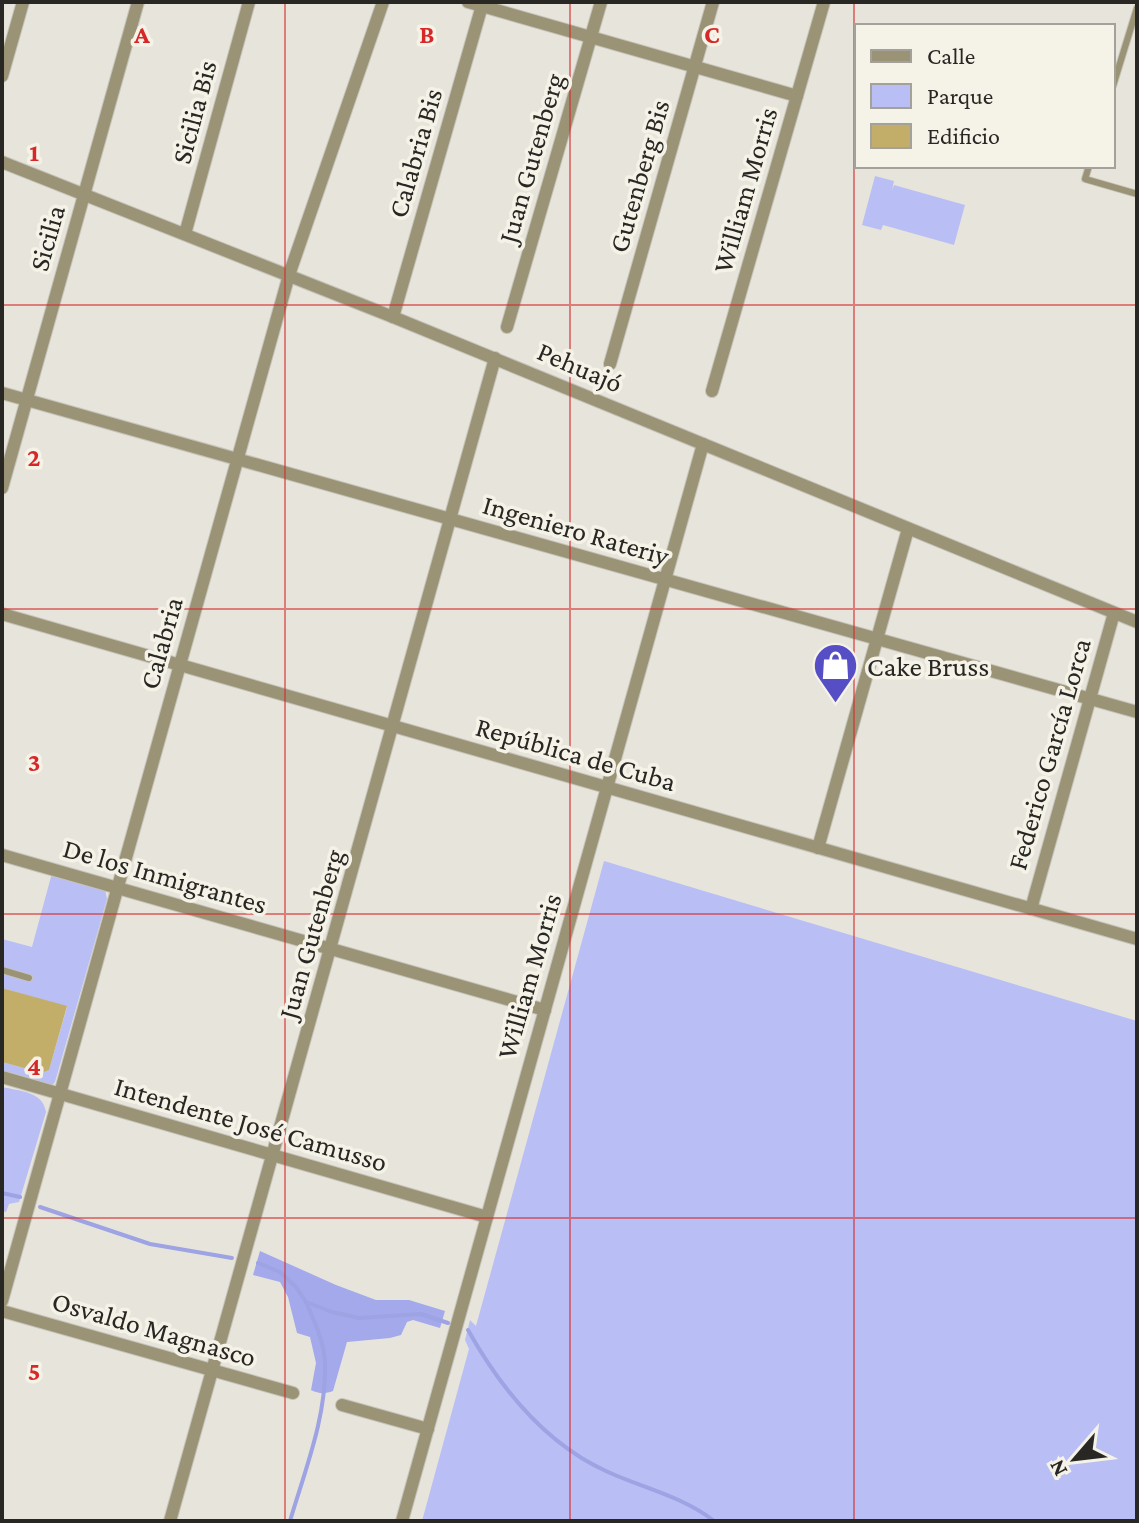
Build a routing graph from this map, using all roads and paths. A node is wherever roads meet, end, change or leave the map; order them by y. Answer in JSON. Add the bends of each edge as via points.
{"nodes":[{"id":1,"x":23,"y":2,"type":"edge"},
{"id":2,"x":138,"y":2,"type":"edge"},
{"id":3,"x":249,"y":2,"type":"edge"},
{"id":4,"x":383,"y":2,"type":"edge"},
{"id":5,"x":468,"y":2,"type":"edge"},
{"id":6,"x":601,"y":2,"type":"edge"},
{"id":7,"x":713,"y":2,"type":"edge"},
{"id":8,"x":824,"y":2,"type":"edge"},
{"id":9,"x":483,"y":4,"type":"edge"},
{"id":10,"x":1137,"y":8,"type":"edge"},
{"id":11,"x":591,"y":37,"type":"junction"},
{"id":12,"x":694,"y":67,"type":"junction"},
{"id":13,"x":2,"y":76,"type":"edge"},
{"id":14,"x":1115,"y":80,"type":"edge"},
{"id":15,"x":797,"y":96,"type":"junction"},
{"id":16,"x":2,"y":162,"type":"edge"},
{"id":17,"x":1088,"y":168,"type":"edge"},
{"id":18,"x":84,"y":193,"type":"junction"},
{"id":19,"x":1137,"y":194,"type":"edge"},
{"id":20,"x":185,"y":234,"type":"junction"},
{"id":21,"x":289,"y":275,"type":"junction"},
{"id":22,"x":393,"y":317,"type":"junction"},
{"id":23,"x":507,"y":327,"type":"dead end"},
{"id":24,"x":495,"y":358,"type":"junction"},
{"id":25,"x":610,"y":364,"type":"dead end"},
{"id":26,"x":712,"y":391,"type":"dead end"},
{"id":27,"x":2,"y":393,"type":"edge"},
{"id":28,"x":26,"y":400,"type":"junction"},
{"id":29,"x":703,"y":444,"type":"junction"},
{"id":30,"x":237,"y":460,"type":"junction"},
{"id":31,"x":2,"y":488,"type":"edge"},
{"id":32,"x":452,"y":520,"type":"junction"},
{"id":33,"x":908,"y":529,"type":"junction"},
{"id":34,"x":665,"y":580,"type":"junction"},
{"id":35,"x":1114,"y":613,"type":"junction"},
{"id":36,"x":2,"y":614,"type":"edge"},
{"id":37,"x":1137,"y":622,"type":"edge"},
{"id":38,"x":877,"y":639,"type":"junction"},
{"id":39,"x":180,"y":665,"type":"junction"},
{"id":40,"x":1090,"y":699,"type":"junction"},
{"id":41,"x":1137,"y":712,"type":"edge"},
{"id":42,"x":394,"y":726,"type":"junction"},
{"id":43,"x":607,"y":787,"type":"junction"},
{"id":44,"x":818,"y":848,"type":"junction"},
{"id":45,"x":2,"y":855,"type":"edge"},
{"id":46,"x":118,"y":887,"type":"junction"},
{"id":47,"x":1031,"y":909,"type":"junction"},
{"id":48,"x":1137,"y":939,"type":"edge"},
{"id":49,"x":332,"y":950,"type":"junction"},
{"id":50,"x":2,"y":970,"type":"edge"},
{"id":51,"x":29,"y":978,"type":"dead end"},
{"id":52,"x":545,"y":1010,"type":"junction"},
{"id":53,"x":2,"y":1077,"type":"edge"},
{"id":54,"x":60,"y":1094,"type":"junction"},
{"id":55,"x":273,"y":1155,"type":"junction"},
{"id":56,"x":487,"y":1217,"type":"junction"},
{"id":57,"x":2,"y":1301,"type":"edge"},
{"id":58,"x":2,"y":1311,"type":"edge"},
{"id":59,"x":213,"y":1371,"type":"junction"},
{"id":60,"x":293,"y":1393,"type":"dead end"},
{"id":61,"x":342,"y":1405,"type":"dead end"},
{"id":62,"x":428,"y":1429,"type":"junction"},
{"id":63,"x":170,"y":1521,"type":"edge"},
{"id":64,"x":402,"y":1521,"type":"edge"}],
"edges":[{"from":1,"to":13,"type":"street"},
{"from":2,"to":18,"type":"street","name":"Sicilia"},
{"from":3,"to":20,"type":"street","name":"Sicilia Bis"},
{"from":4,"to":21,"type":"street","name":"Calabria"},
{"from":5,"to":9,"type":"street"},
{"from":6,"to":11,"type":"street","name":"Juan Gutenberg"},
{"from":7,"to":12,"type":"street","name":"Gutenberg Bis"},
{"from":8,"to":15,"type":"street","name":"William Morris"},
{"from":9,"to":11,"type":"street"},
{"from":9,"to":22,"type":"street","name":"Calabria Bis"},
{"from":10,"to":14,"type":"lane"},
{"from":11,"to":12,"type":"street"},
{"from":11,"to":23,"type":"street","name":"Juan Gutenberg"},
{"from":12,"to":15,"type":"street"},
{"from":12,"to":25,"type":"street","name":"Gutenberg Bis"},
{"from":15,"to":26,"type":"street","name":"William Morris"},
{"from":16,"to":18,"type":"street","name":"Pehuajó"},
{"from":17,"to":19,"type":"lane","via":[[1085,179]]},
{"from":18,"to":20,"type":"street","name":"Pehuajó"},
{"from":18,"to":28,"type":"street","name":"Sicilia"},
{"from":20,"to":21,"type":"street","name":"Pehuajó"},
{"from":21,"to":22,"type":"street","name":"Pehuajó"},
{"from":21,"to":30,"type":"street","name":"Calabria"},
{"from":22,"to":24,"type":"street","name":"Pehuajó"},
{"from":24,"to":29,"type":"street","name":"Pehuajó"},
{"from":24,"to":32,"type":"street","name":"Juan Gutenberg"},
{"from":27,"to":28,"type":"street","name":"Ingeniero Rateriy"},
{"from":28,"to":30,"type":"street","name":"Ingeniero Rateriy"},
{"from":28,"to":31,"type":"street","name":"Sicilia"},
{"from":29,"to":33,"type":"street","name":"Pehuajó"},
{"from":29,"to":34,"type":"street","name":"William Morris"},
{"from":30,"to":32,"type":"street","name":"Ingeniero Rateriy"},
{"from":30,"to":39,"type":"street","name":"Calabria"},
{"from":32,"to":34,"type":"street","name":"Ingeniero Rateriy"},
{"from":32,"to":42,"type":"street","name":"Juan Gutenberg"},
{"from":33,"to":35,"type":"street","name":"Pehuajó"},
{"from":33,"to":38,"type":"street"},
{"from":34,"to":38,"type":"street","name":"Ingeniero Rateriy"},
{"from":34,"to":43,"type":"street","name":"William Morris"},
{"from":35,"to":37,"type":"street","name":"Pehuajó"},
{"from":35,"to":40,"type":"street","name":"Federico García Lorca"},
{"from":36,"to":39,"type":"street","name":"República de Cuba"},
{"from":38,"to":40,"type":"street","name":"Ingeniero Rateriy"},
{"from":38,"to":44,"type":"street"},
{"from":39,"to":42,"type":"street","name":"República de Cuba"},
{"from":39,"to":46,"type":"street","name":"Calabria"},
{"from":40,"to":41,"type":"street","name":"Ingeniero Rateriy"},
{"from":40,"to":47,"type":"street","name":"Federico García Lorca"},
{"from":42,"to":43,"type":"street","name":"República de Cuba"},
{"from":42,"to":49,"type":"street","name":"Juan Gutenberg"},
{"from":43,"to":44,"type":"street","name":"República de Cuba"},
{"from":43,"to":52,"type":"street","name":"William Morris"},
{"from":44,"to":47,"type":"street","name":"República de Cuba"},
{"from":45,"to":46,"type":"street","name":"De los Inmigrantes"},
{"from":46,"to":49,"type":"street","name":"De los Inmigrantes"},
{"from":46,"to":54,"type":"street","name":"Calabria"},
{"from":47,"to":48,"type":"street","name":"República de Cuba"},
{"from":49,"to":52,"type":"street","name":"De los Inmigrantes"},
{"from":49,"to":55,"type":"street","name":"Juan Gutenberg"},
{"from":50,"to":51,"type":"lane"},
{"from":52,"to":56,"type":"street","name":"William Morris"},
{"from":53,"to":54,"type":"street","name":"Intendente José Camusso"},
{"from":54,"to":55,"type":"street","name":"Intendente José Camusso"},
{"from":54,"to":57,"type":"street","name":"Calabria"},
{"from":55,"to":56,"type":"street","name":"Intendente José Camusso"},
{"from":55,"to":59,"type":"street","name":"Juan Gutenberg"},
{"from":56,"to":62,"type":"street","name":"William Morris"},
{"from":58,"to":59,"type":"street","name":"Osvaldo Magnasco"},
{"from":59,"to":60,"type":"street","name":"Osvaldo Magnasco"},
{"from":59,"to":63,"type":"street","name":"Juan Gutenberg"},
{"from":61,"to":62,"type":"street"},
{"from":62,"to":64,"type":"street","name":"William Morris"}]}
